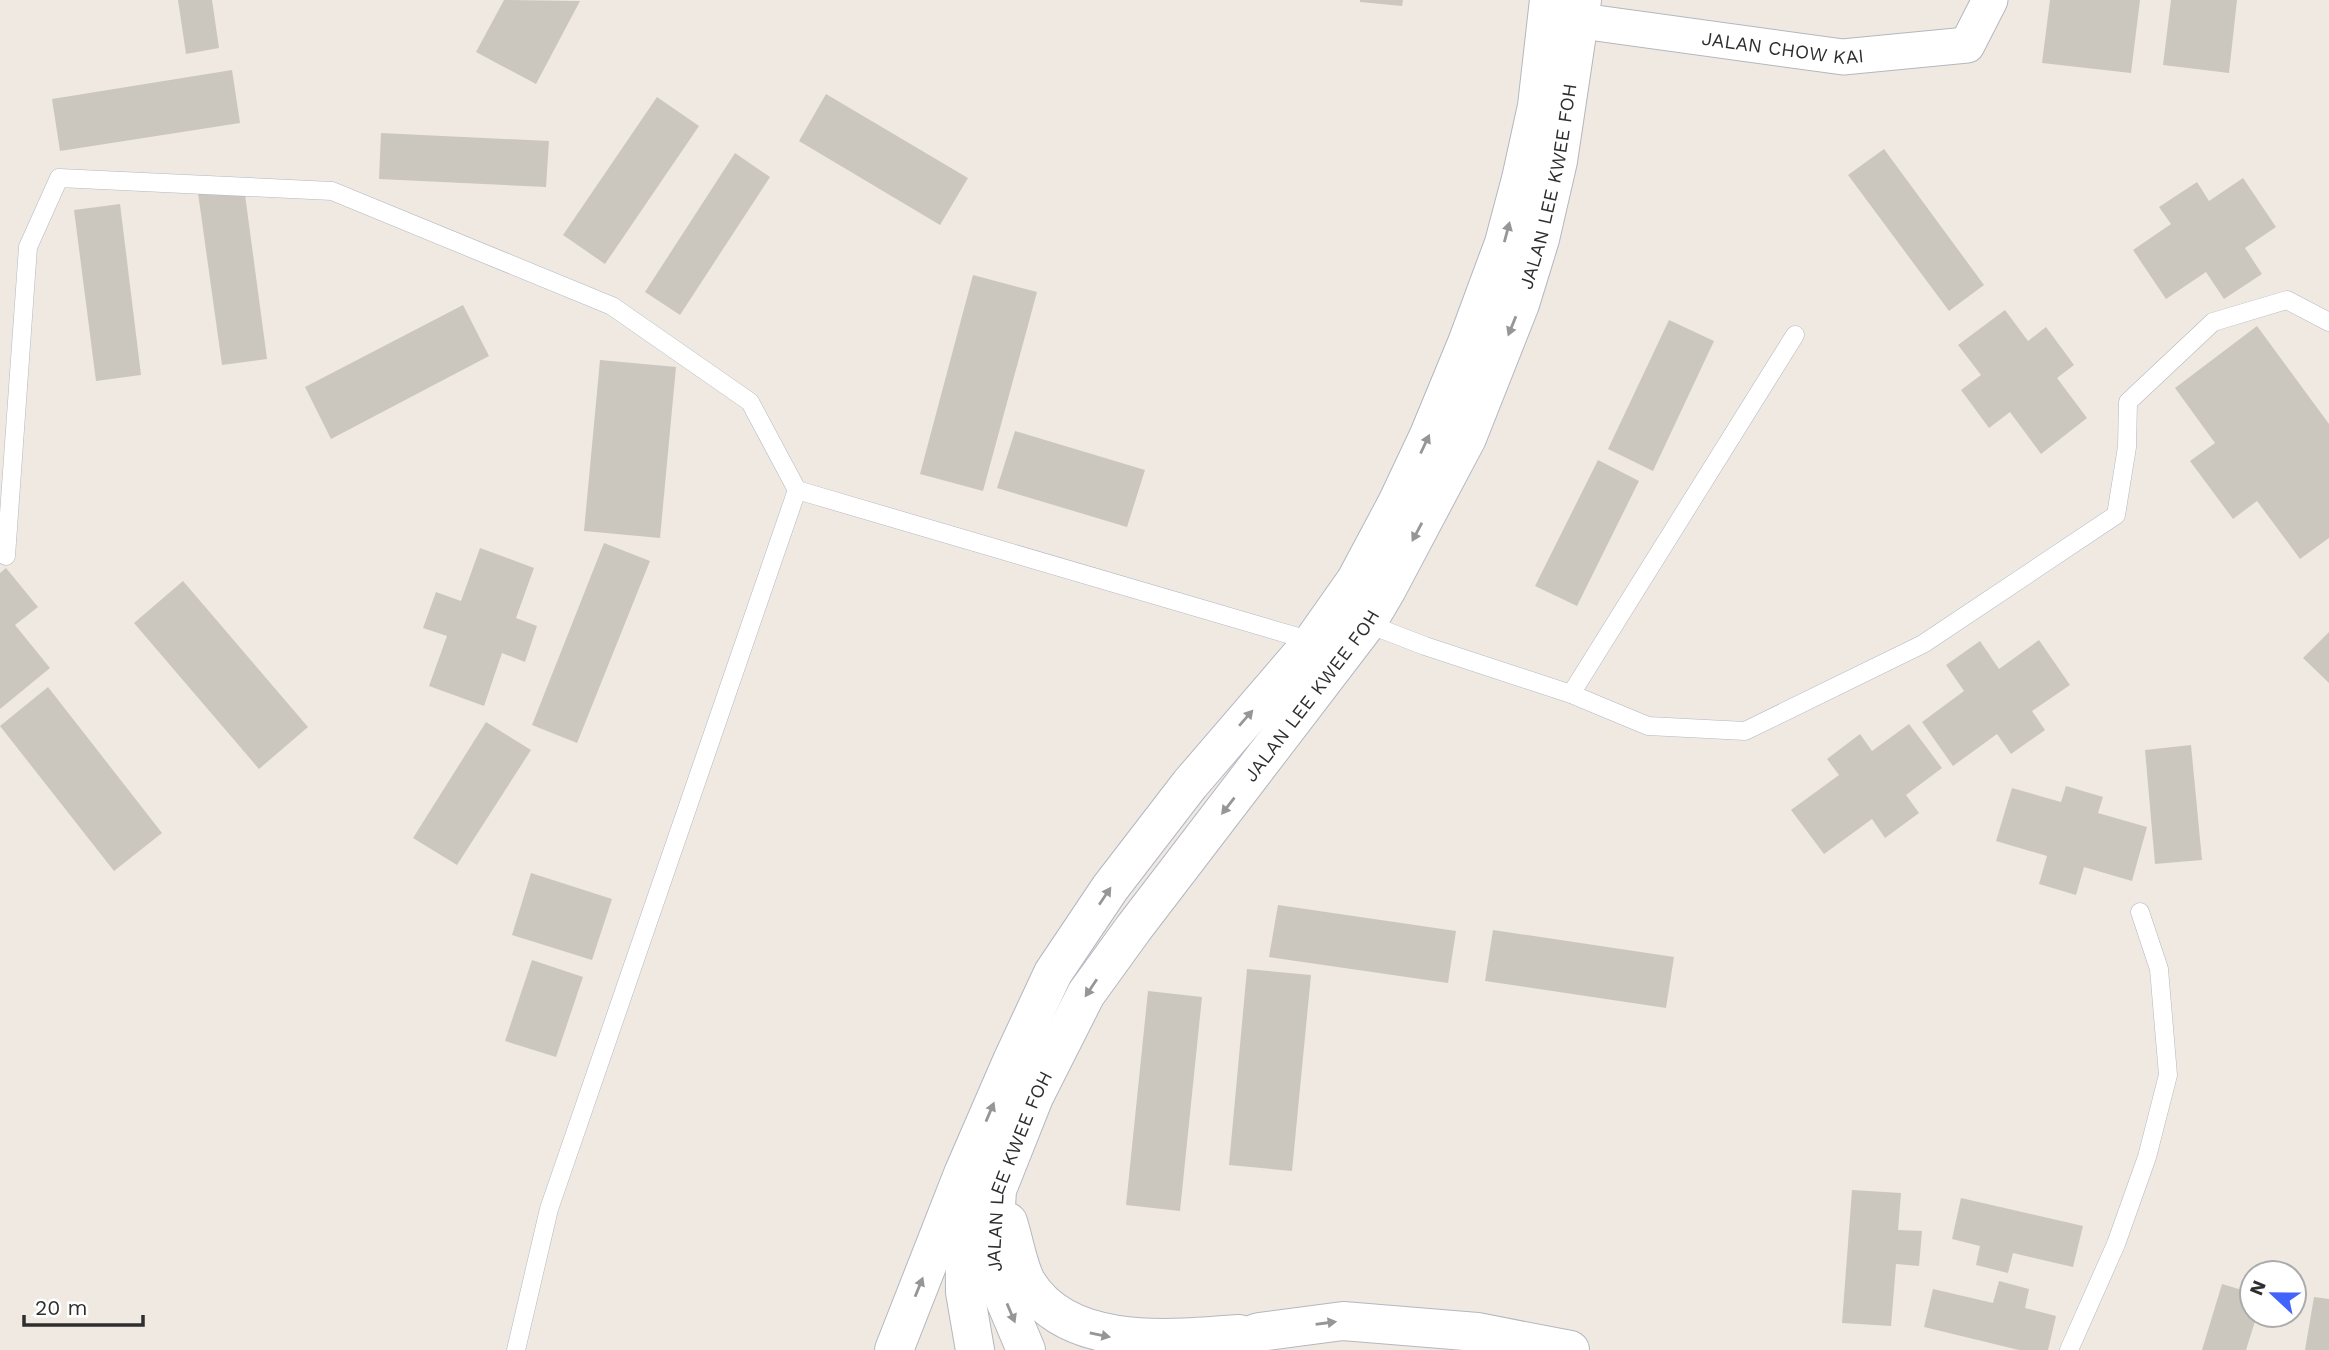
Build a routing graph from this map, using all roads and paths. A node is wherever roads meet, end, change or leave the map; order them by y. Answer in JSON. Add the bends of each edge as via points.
{"nodes":[{"id":1,"x":1990,"y":0,"type":"edge"},
{"id":2,"x":1565,"y":9,"type":"edge"},
{"id":3,"x":2329,"y":322,"type":"edge"},
{"id":4,"x":1796,"y":335,"type":"dead end"},
{"id":5,"x":797,"y":490,"type":"junction"},
{"id":6,"x":6,"y":556,"type":"dead end"},
{"id":7,"x":1339,"y":633,"type":"junction"},
{"id":8,"x":1571,"y":694,"type":"junction"},
{"id":9,"x":2140,"y":912,"type":"dead end"},
{"id":10,"x":963,"y":1174,"type":"junction"},
{"id":11,"x":998,"y":1190,"type":"junction"},
{"id":12,"x":1259,"y":1332,"type":"junction"},
{"id":13,"x":516,"y":1350,"type":"edge"},
{"id":14,"x":894,"y":1350,"type":"edge"},
{"id":15,"x":975,"y":1350,"type":"edge"},
{"id":16,"x":1026,"y":1350,"type":"edge"},
{"id":17,"x":1211,"y":1350,"type":"edge"},
{"id":18,"x":1570,"y":1350,"type":"edge"},
{"id":19,"x":2068,"y":1350,"type":"edge"}],
"edges":[{"from":1,"to":2,"type":"street","name":"JALAN CHOW KAI","via":[[1967,45],[1843,57]]},
{"from":2,"to":7,"type":"main road","name":"JALAN LEE KWEE FOH","via":[[1558,161],[1520,304],[1467,438],[1387,589]]},
{"from":3,"to":8,"type":"lane","via":[[2287,300],[2213,322],[2128,402],[2127,447],[2116,515],[1923,644],[1757,726],[1745,731],[1648,726]]},
{"from":4,"to":8,"type":"lane"},
{"from":5,"to":6,"type":"lane","via":[[750,402],[612,306],[332,191],[59,178],[29,247]]},
{"from":5,"to":7,"type":"lane"},
{"from":5,"to":13,"type":"lane","via":[[549,1209]]},
{"from":7,"to":8,"type":"lane","via":[[1425,646]]},
{"from":10,"to":7,"type":"main road","name":"JALAN LEE KWEE FOH","one_way":true,"via":[[1053,973],[1110,888],[1190,784]]},
{"from":7,"to":11,"type":"main road","name":"JALAN LEE KWEE FOH","one_way":true,"via":[[1086,994],[1034,1097]]},
{"from":9,"to":19,"type":"lane","via":[[2160,969],[2168,1075],[2147,1157]]},
{"from":14,"to":10,"type":"main road","one_way":true},
{"from":10,"to":15,"type":"main road","name":"JALAN LEE KWEE FOH","via":[[965,1292]]},
{"from":11,"to":12,"type":"main road","one_way":true,"via":[[1027,1282],[1048,1311],[1084,1331],[1120,1339]]},
{"from":11,"to":16,"type":"main road","name":"JALAN LEE KWEE FOH","one_way":true,"via":[[993,1258],[998,1284]]},
{"from":12,"to":17,"type":"main road"},
{"from":12,"to":18,"type":"main road","one_way":true,"via":[[1343,1321],[1477,1332]]}]}
